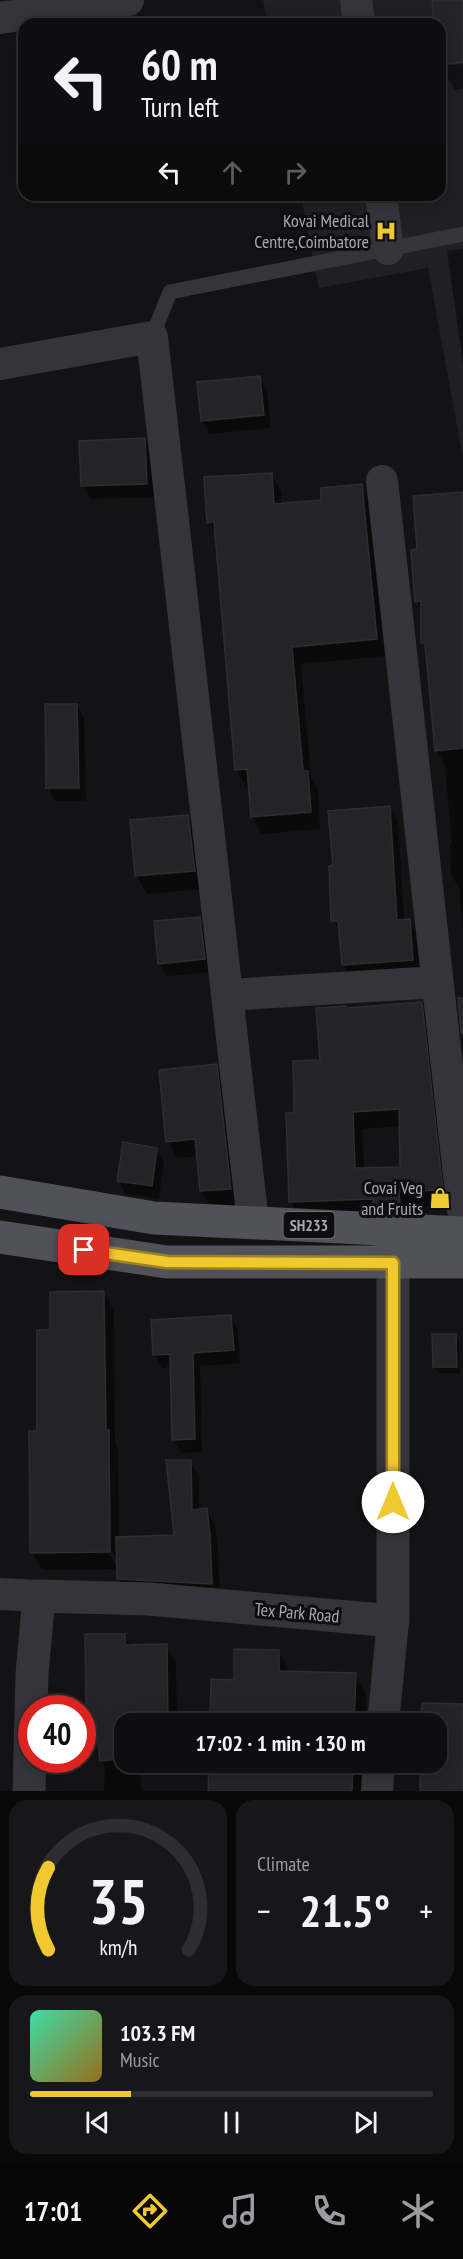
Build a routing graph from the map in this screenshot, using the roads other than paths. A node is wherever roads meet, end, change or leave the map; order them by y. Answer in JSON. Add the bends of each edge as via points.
{"nodes":[{"id":1,"x":128,"y":0,"type":"edge"},
{"id":2,"x":356,"y":0,"type":"edge"},
{"id":3,"x":0,"y":18,"type":"edge"},
{"id":4,"x":358,"y":18,"type":"edge"},
{"id":5,"x":382,"y":201,"type":"edge"},
{"id":6,"x":463,"y":234,"type":"edge"},
{"id":7,"x":388,"y":249,"type":"junction"},
{"id":8,"x":152,"y":337,"type":"junction"},
{"id":9,"x":0,"y":364,"type":"edge"},
{"id":10,"x":382,"y":481,"type":"dead end"},
{"id":11,"x":438,"y":982,"type":"junction"},
{"id":12,"x":227,"y":995,"type":"junction"},
{"id":13,"x":0,"y":1192,"type":"edge"},
{"id":14,"x":463,"y":1211,"type":"edge"},
{"id":15,"x":253,"y":1222,"type":"junction"},
{"id":16,"x":393,"y":1229,"type":"junction"},
{"id":17,"x":463,"y":1233,"type":"edge"},
{"id":18,"x":0,"y":1237,"type":"edge"},
{"id":19,"x":463,"y":1262,"type":"edge"},
{"id":20,"x":393,"y":1263,"type":"junction"},
{"id":21,"x":0,"y":1594,"type":"edge"},
{"id":22,"x":39,"y":1596,"type":"junction"},
{"id":23,"x":393,"y":1621,"type":"junction"},
{"id":24,"x":384,"y":1713,"type":"edge"},
{"id":25,"x":378,"y":1773,"type":"edge"},
{"id":26,"x":29,"y":1791,"type":"edge"},
{"id":27,"x":376,"y":1791,"type":"edge"}],
"edges":[{"from":1,"to":3,"type":"street"},
{"from":2,"to":4,"type":"street"},
{"from":5,"to":7,"type":"street"},
{"from":6,"to":7,"type":"lane"},
{"from":7,"to":8,"type":"lane","via":[[170,292]]},
{"from":8,"to":9,"type":"street"},
{"from":8,"to":12,"type":"street"},
{"from":10,"to":11,"type":"street"},
{"from":11,"to":12,"type":"street"},
{"from":11,"to":14,"type":"street"},
{"from":12,"to":15,"type":"street"},
{"from":13,"to":15,"type":"main road","number":"SH233","via":[[154,1218]]},
{"from":15,"to":16,"type":"main road","number":"SH233"},
{"from":16,"to":17,"type":"main road","number":"SH233"},
{"from":16,"to":20,"type":"street"},
{"from":18,"to":20,"type":"main road","via":[[167,1262]]},
{"from":19,"to":20,"type":"main road"},
{"from":20,"to":23,"type":"street"},
{"from":21,"to":22,"type":"street"},
{"from":22,"to":23,"type":"street","name":"Tex Park Road","via":[[149,1599]]},
{"from":22,"to":26,"type":"street"},
{"from":23,"to":24,"type":"street"},
{"from":25,"to":27,"type":"street"}]}
